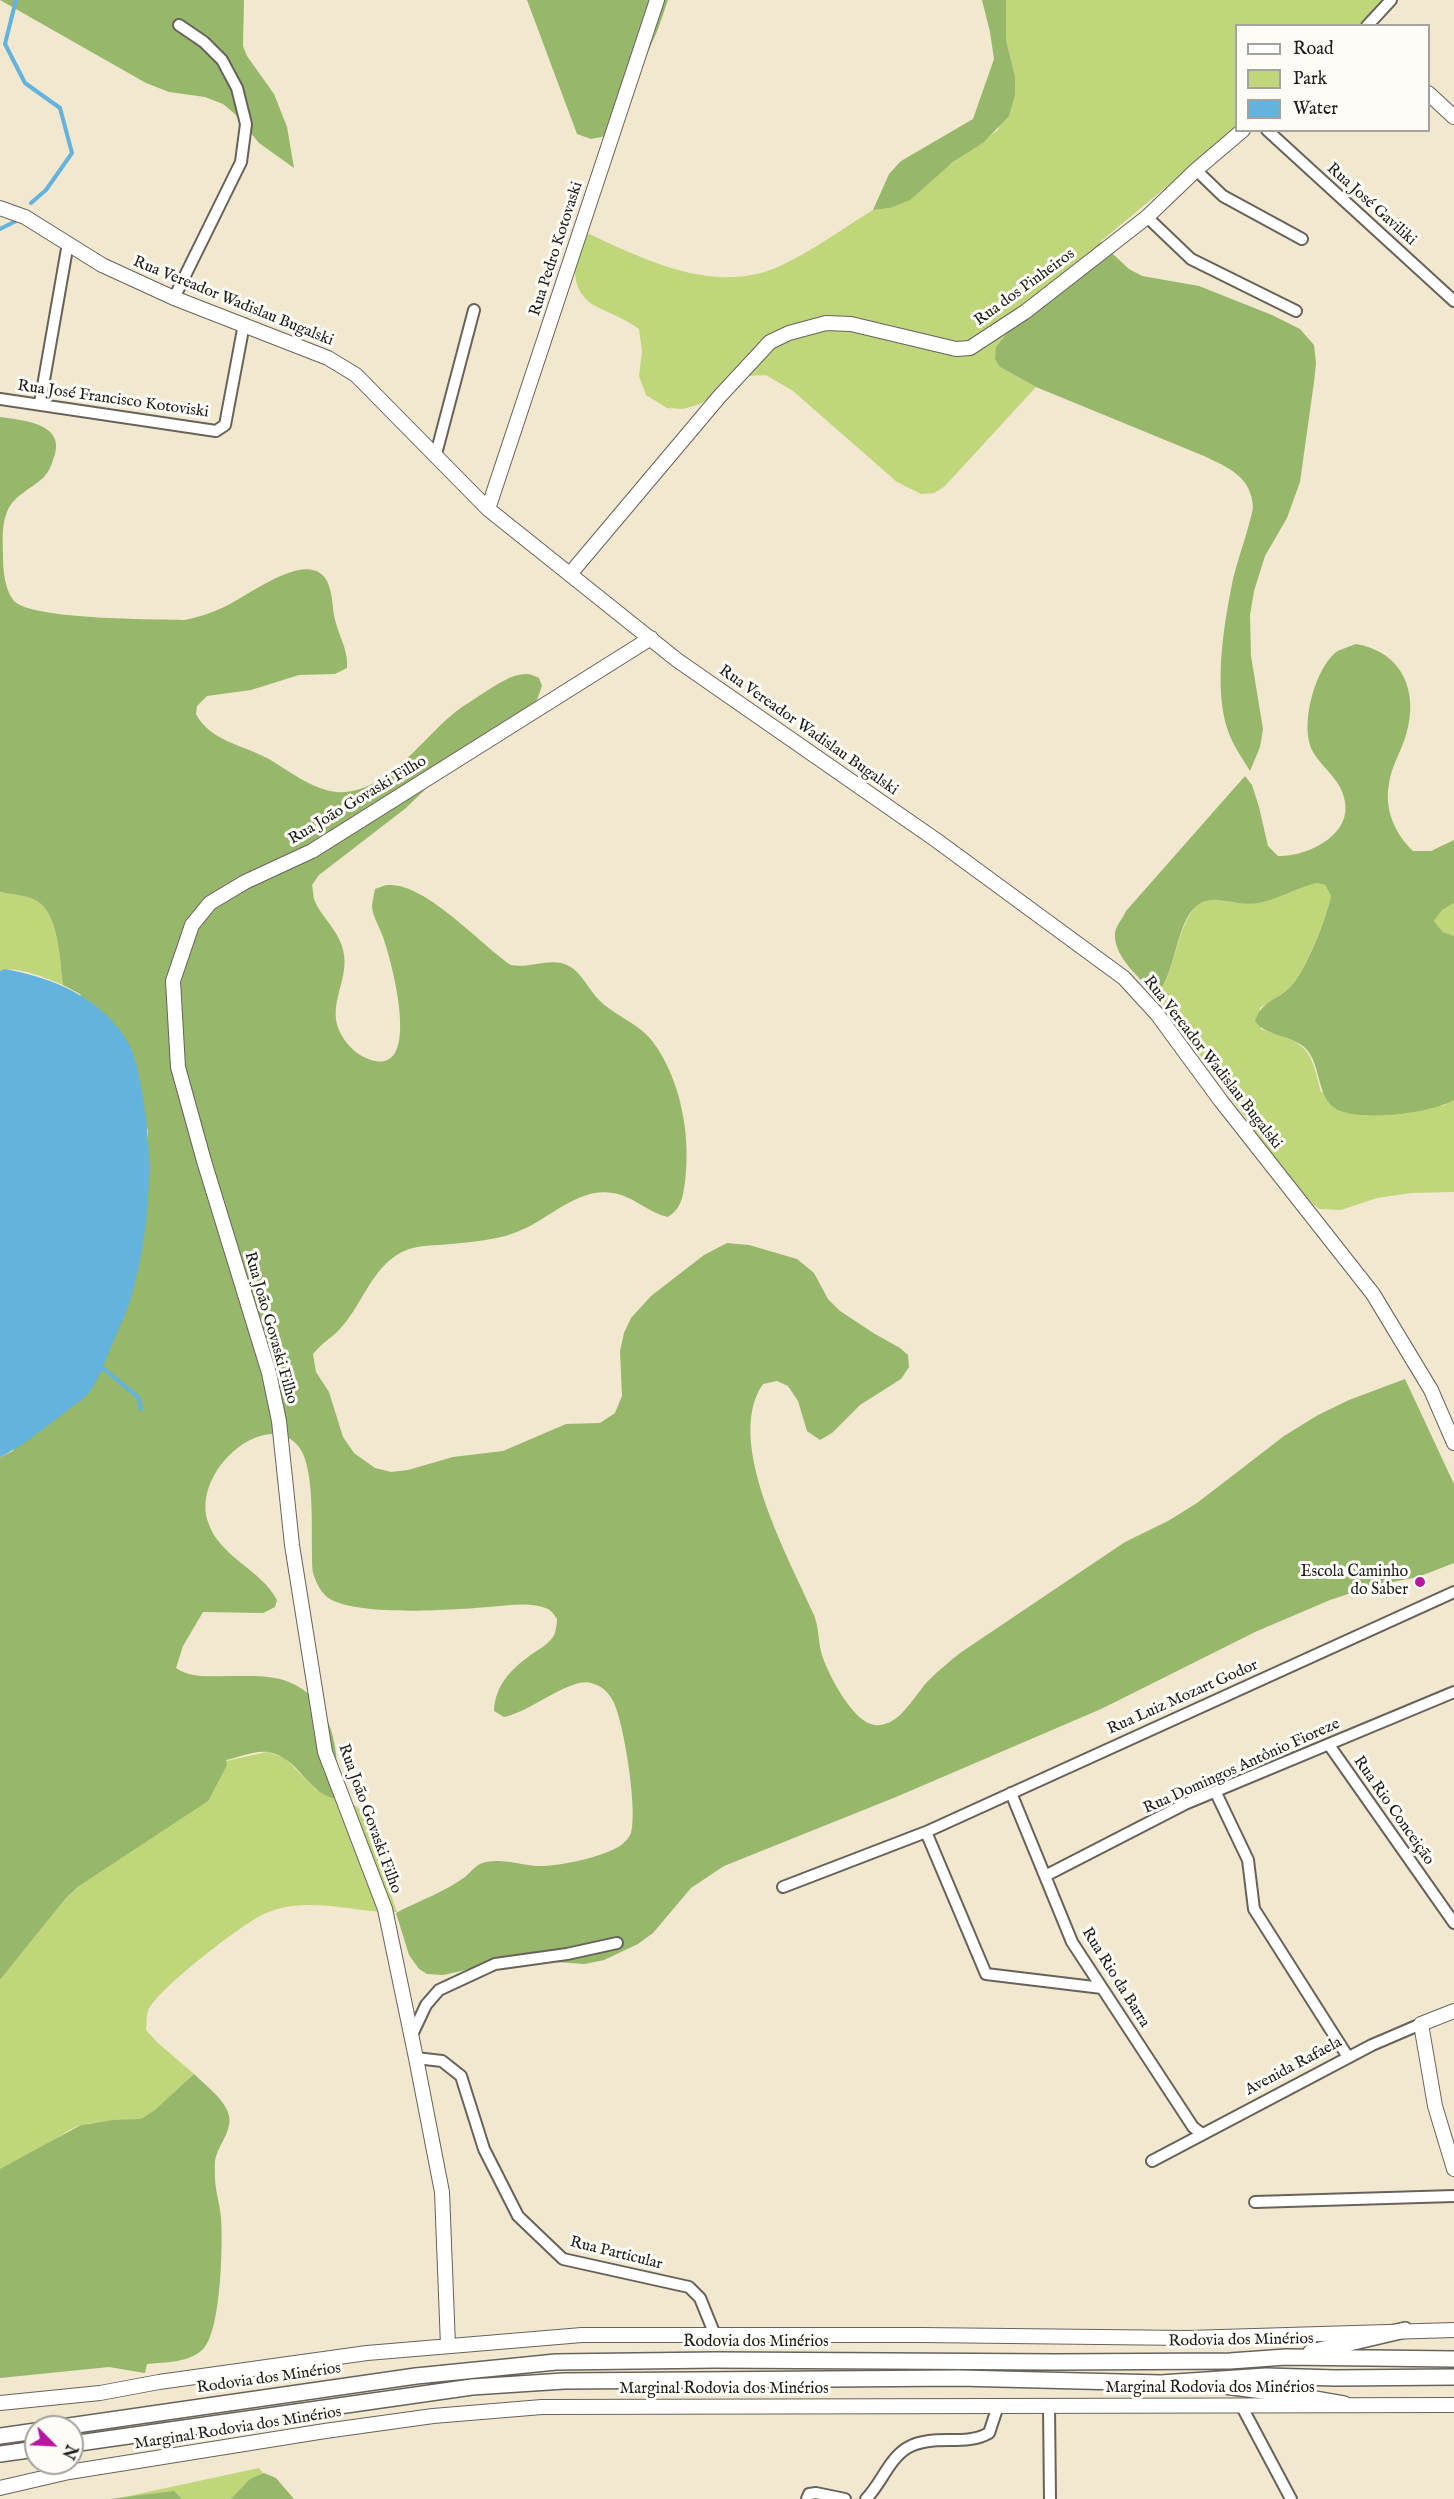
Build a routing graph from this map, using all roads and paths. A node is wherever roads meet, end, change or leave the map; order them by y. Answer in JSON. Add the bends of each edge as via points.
{"nodes":[{"id":1,"x":657,"y":0,"type":"edge"},
{"id":2,"x":1391,"y":0,"type":"edge"},
{"id":3,"x":1369,"y":24,"type":"edge"},
{"id":4,"x":179,"y":25,"type":"dead end"},
{"id":5,"x":1430,"y":95,"type":"edge"},
{"id":6,"x":1454,"y":117,"type":"edge"},
{"id":7,"x":1241,"y":132,"type":"edge"},
{"id":8,"x":1269,"y":132,"type":"edge"},
{"id":9,"x":1196,"y":170,"type":"junction"},
{"id":10,"x":0,"y":208,"type":"edge"},
{"id":11,"x":1147,"y":217,"type":"junction"},
{"id":12,"x":1302,"y":238,"type":"dead end"},
{"id":13,"x":68,"y":243,"type":"junction"},
{"id":14,"x":174,"y":298,"type":"junction"},
{"id":15,"x":1454,"y":301,"type":"edge"},
{"id":16,"x":474,"y":310,"type":"dead end"},
{"id":17,"x":1296,"y":311,"type":"dead end"},
{"id":18,"x":244,"y":324,"type":"junction"},
{"id":19,"x":0,"y":399,"type":"edge"},
{"id":20,"x":40,"y":403,"type":"junction"},
{"id":21,"x":436,"y":454,"type":"junction"},
{"id":22,"x":488,"y":509,"type":"junction"},
{"id":23,"x":570,"y":574,"type":"junction"},
{"id":24,"x":651,"y":638,"type":"junction"},
{"id":25,"x":1454,"y":1443,"type":"edge"},
{"id":26,"x":1454,"y":1593,"type":"edge"},
{"id":27,"x":1454,"y":1692,"type":"edge"},
{"id":28,"x":1329,"y":1745,"type":"junction"},
{"id":29,"x":1011,"y":1792,"type":"junction"},
{"id":30,"x":1216,"y":1793,"type":"junction"},
{"id":31,"x":926,"y":1832,"type":"junction"},
{"id":32,"x":1045,"y":1876,"type":"junction"},
{"id":33,"x":783,"y":1887,"type":"dead end"},
{"id":34,"x":1454,"y":1923,"type":"edge"},
{"id":35,"x":617,"y":1943,"type":"dead end"},
{"id":36,"x":1102,"y":1988,"type":"junction"},
{"id":37,"x":1454,"y":2010,"type":"edge"},
{"id":38,"x":1421,"y":2024,"type":"junction"},
{"id":39,"x":411,"y":2037,"type":"junction"},
{"id":40,"x":1348,"y":2057,"type":"junction"},
{"id":41,"x":416,"y":2058,"type":"junction"},
{"id":42,"x":1202,"y":2134,"type":"junction"},
{"id":43,"x":1152,"y":2161,"type":"dead end"},
{"id":44,"x":1454,"y":2169,"type":"edge"},
{"id":45,"x":1454,"y":2196,"type":"edge"},
{"id":46,"x":1255,"y":2202,"type":"dead end"},
{"id":47,"x":1405,"y":2330,"type":"junction"},
{"id":48,"x":1454,"y":2330,"type":"edge"},
{"id":49,"x":716,"y":2335,"type":"junction"},
{"id":50,"x":448,"y":2346,"type":"junction"},
{"id":51,"x":1290,"y":2357,"type":"junction"},
{"id":52,"x":1454,"y":2359,"type":"edge"},
{"id":53,"x":1454,"y":2377,"type":"edge"},
{"id":54,"x":1180,"y":2383,"type":"junction"},
{"id":55,"x":0,"y":2403,"type":"edge"},
{"id":56,"x":1344,"y":2404,"type":"junction"},
{"id":57,"x":1048,"y":2405,"type":"junction"},
{"id":58,"x":1241,"y":2405,"type":"junction"},
{"id":59,"x":1454,"y":2405,"type":"edge"},
{"id":60,"x":998,"y":2406,"type":"junction"},
{"id":61,"x":84,"y":2424,"type":"edge"},
{"id":62,"x":24,"y":2433,"type":"edge"},
{"id":63,"x":0,"y":2436,"type":"edge"},
{"id":64,"x":84,"y":2442,"type":"edge"},
{"id":65,"x":24,"y":2451,"type":"edge"},
{"id":66,"x":0,"y":2454,"type":"edge"},
{"id":67,"x":0,"y":2488,"type":"edge"},
{"id":68,"x":807,"y":2499,"type":"edge"},
{"id":69,"x":845,"y":2499,"type":"edge"},
{"id":70,"x":866,"y":2499,"type":"edge"},
{"id":71,"x":1050,"y":2499,"type":"edge"},
{"id":72,"x":1292,"y":2499,"type":"edge"}],
"edges":[{"from":1,"to":22,"type":"main road","name":"Rua Pedro Kotovaski"},
{"from":2,"to":3,"type":"street"},
{"from":4,"to":14,"type":"street","via":[[222,60],[237,88],[246,124],[241,162]]},
{"from":5,"to":6,"type":"main road"},
{"from":7,"to":9,"type":"main road","name":"Rua dos Pinheiros"},
{"from":8,"to":15,"type":"street","name":"Rua José Gaviliki"},
{"from":9,"to":11,"type":"main road","name":"Rua dos Pinheiros"},
{"from":9,"to":12,"type":"street","via":[[1223,196]]},
{"from":10,"to":13,"type":"main road","name":"Rua Vereador Wadislau Bugalski","via":[[25,217]]},
{"from":11,"to":17,"type":"street","via":[[1191,259]]},
{"from":11,"to":23,"type":"main road","name":"Rua dos Pinheiros","via":[[1025,312],[970,348],[956,350],[851,324],[826,323],[770,342],[726,388]]},
{"from":13,"to":14,"type":"main road","name":"Rua Vereador Wadislau Bugalski","via":[[102,265]]},
{"from":13,"to":20,"type":"street"},
{"from":14,"to":18,"type":"main road","name":"Rua Vereador Wadislau Bugalski"},
{"from":16,"to":21,"type":"street"},
{"from":18,"to":20,"type":"street","name":"Rua José Francisco Kotoviski","via":[[222,429]]},
{"from":18,"to":21,"type":"main road","name":"Rua Vereador Wadislau Bugalski","via":[[328,358],[356,375]]},
{"from":19,"to":20,"type":"street","name":"Rua José Francisco Kotoviski"},
{"from":21,"to":22,"type":"main road","name":"Rua Vereador Wadislau Bugalski"},
{"from":22,"to":23,"type":"main road","name":"Rua Vereador Wadislau Bugalski"},
{"from":23,"to":24,"type":"main road","name":"Rua Vereador Wadislau Bugalski"},
{"from":24,"to":25,"type":"main road","name":"Rua Vereador Wadislau Bugalski","via":[[1124,978],[1373,1294],[1431,1390]]},
{"from":24,"to":39,"type":"main road","name":"Rua João Govaski Filho","via":[[312,851],[210,903],[192,925],[173,981],[178,1067],[269,1373],[277,1412],[292,1545],[325,1752],[385,1909]]},
{"from":26,"to":29,"type":"street","name":"Rua Luiz Mozart Godor"},
{"from":27,"to":28,"type":"street","name":"Rua Domingos Antônio Fioreze"},
{"from":28,"to":30,"type":"street","name":"Rua Domingos Antônio Fioreze"},
{"from":28,"to":34,"type":"street","name":"Rua Rio Conceição"},
{"from":29,"to":31,"type":"street","name":"Rua Luiz Mozart Godor"},
{"from":29,"to":32,"type":"street","name":"Rua Rio da Barra"},
{"from":30,"to":32,"type":"street","name":"Rua Domingos Antônio Fioreze","via":[[1185,1804]]},
{"from":30,"to":40,"type":"street","via":[[1248,1860],[1254,1909]]},
{"from":31,"to":33,"type":"street","name":"Rua Luiz Mozart Godor"},
{"from":31,"to":36,"type":"street","via":[[986,1974]]},
{"from":32,"to":36,"type":"street","name":"Rua Rio da Barra","via":[[1072,1942]]},
{"from":35,"to":39,"type":"street","via":[[495,1964],[439,1990],[426,2005]]},
{"from":36,"to":42,"type":"street","name":"Rua Rio da Barra","via":[[1193,2127]]},
{"from":37,"to":38,"type":"main road","name":"Avenida Rafaela"},
{"from":38,"to":40,"type":"street","name":"Avenida Rafaela"},
{"from":38,"to":44,"type":"main road","via":[[1435,2106]]},
{"from":39,"to":41,"type":"main road","name":"Rua João Govaski Filho"},
{"from":40,"to":42,"type":"street","name":"Avenida Rafaela"},
{"from":41,"to":49,"type":"street","name":"Rua Particular","via":[[442,2061],[461,2076],[484,2150],[518,2216],[563,2259],[689,2287],[700,2298]]},
{"from":41,"to":50,"type":"main road","name":"Rua João Govaski Filho","via":[[442,2192]]},
{"from":42,"to":43,"type":"street","name":"Avenida Rafaela"},
{"from":45,"to":46,"type":"street"},
{"from":47,"to":48,"type":"main road"},
{"from":47,"to":49,"type":"main road","via":[[1188,2338]]},
{"from":47,"to":51,"type":"main road"},
{"from":49,"to":50,"type":"main road","via":[[582,2335]]},
{"from":50,"to":55,"type":"main road","via":[[335,2357],[100,2393]]},
{"from":51,"to":52,"type":"main road","name":"Rodovia dos Minérios"},
{"from":51,"to":61,"type":"main road","name":"Rodovia dos Minérios","via":[[1230,2361],[556,2362],[416,2376]]},
{"from":53,"to":54,"type":"main road","via":[[1266,2376]]},
{"from":54,"to":56,"type":"main road"},
{"from":54,"to":64,"type":"main road","via":[[959,2378],[553,2382],[472,2387]]},
{"from":56,"to":58,"type":"main road","name":"Marginal Rodovia dos Minérios"},
{"from":56,"to":59,"type":"main road","name":"Marginal Rodovia dos Minérios"},
{"from":57,"to":58,"type":"main road","name":"Marginal Rodovia dos Minérios"},
{"from":57,"to":60,"type":"main road","name":"Marginal Rodovia dos Minérios"},
{"from":57,"to":71,"type":"street"},
{"from":58,"to":72,"type":"street"},
{"from":60,"to":67,"type":"main road","name":"Marginal Rodovia dos Minérios","via":[[542,2408],[433,2416],[69,2472]]},
{"from":60,"to":70,"type":"street","via":[[989,2433],[978,2440],[930,2442],[907,2448]]},
{"from":62,"to":63,"type":"main road"},
{"from":65,"to":66,"type":"main road"},
{"from":68,"to":69,"type":"street","via":[[809,2494],[816,2493]]}]}
